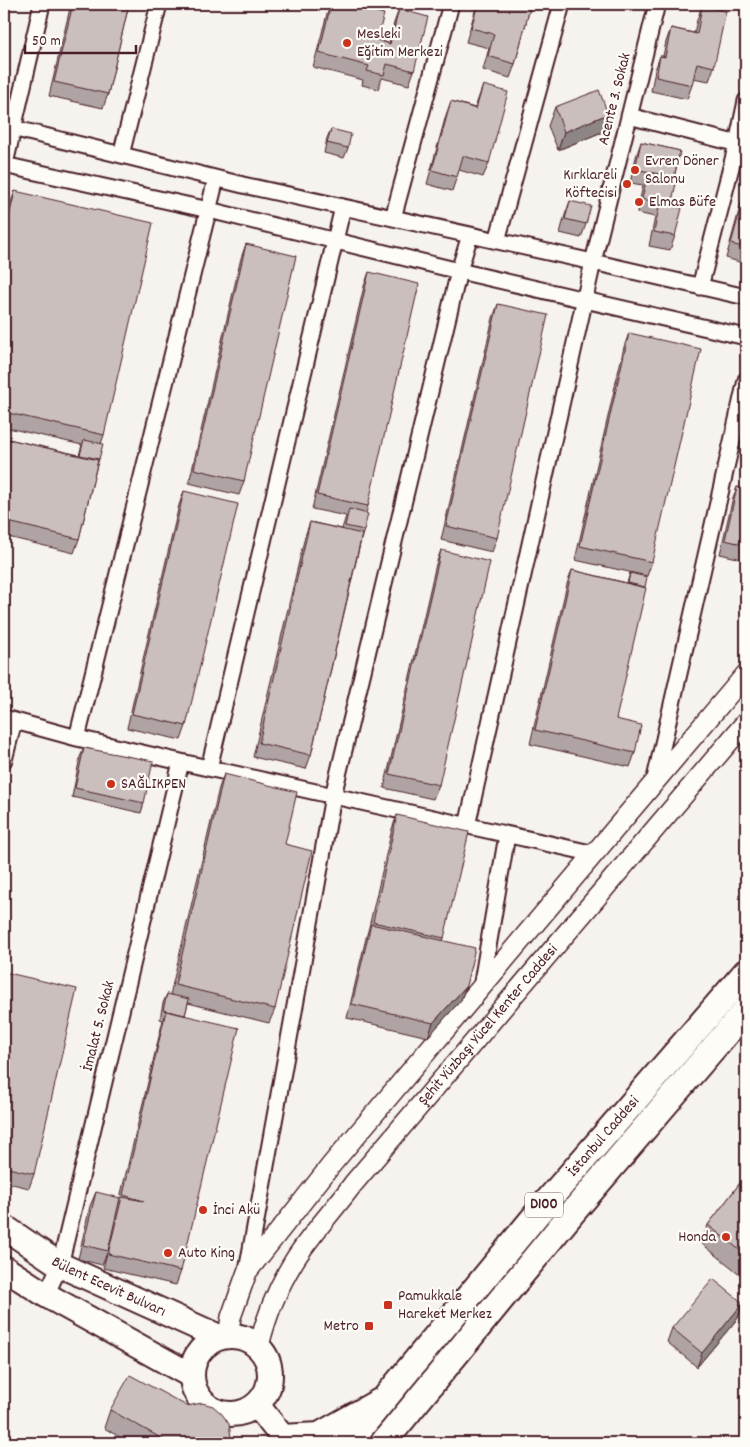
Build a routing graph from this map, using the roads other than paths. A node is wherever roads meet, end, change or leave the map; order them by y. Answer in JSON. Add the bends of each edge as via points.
{"nodes":[{"id":1,"x":42,"y":4,"type":"edge"},
{"id":2,"x":159,"y":4,"type":"edge"},
{"id":3,"x":451,"y":4,"type":"edge"},
{"id":4,"x":562,"y":4,"type":"edge"},
{"id":5,"x":657,"y":4,"type":"edge"},
{"id":6,"x":746,"y":101,"type":"edge"},
{"id":7,"x":629,"y":116,"type":"junction"},
{"id":8,"x":8,"y":127,"type":"edge"},
{"id":9,"x":742,"y":145,"type":"edge"},
{"id":10,"x":121,"y":155,"type":"junction"},
{"id":11,"x":4,"y":166,"type":"edge"},
{"id":12,"x":216,"y":179,"type":"junction"},
{"id":13,"x":342,"y":207,"type":"junction"},
{"id":14,"x":209,"y":210,"type":"junction"},
{"id":15,"x":393,"y":218,"type":"junction"},
{"id":16,"x":470,"y":235,"type":"junction"},
{"id":17,"x":335,"y":241,"type":"junction"},
{"id":18,"x":497,"y":241,"type":"junction"},
{"id":19,"x":594,"y":262,"type":"junction"},
{"id":20,"x":459,"y":271,"type":"junction"},
{"id":21,"x":700,"y":286,"type":"junction"},
{"id":22,"x":746,"y":298,"type":"edge"},
{"id":23,"x":585,"y":300,"type":"junction"},
{"id":24,"x":746,"y":337,"type":"edge"},
{"id":25,"x":746,"y":380,"type":"edge"},
{"id":26,"x":746,"y":674,"type":"edge"},
{"id":27,"x":9,"y":719,"type":"edge"},
{"id":28,"x":746,"y":722,"type":"edge"},
{"id":29,"x":78,"y":738,"type":"junction"},
{"id":30,"x":4,"y":760,"type":"edge"},
{"id":31,"x":181,"y":762,"type":"junction"},
{"id":32,"x":210,"y":768,"type":"junction"},
{"id":33,"x":654,"y":784,"type":"junction"},
{"id":34,"x":333,"y":796,"type":"junction"},
{"id":35,"x":467,"y":826,"type":"junction"},
{"id":36,"x":507,"y":835,"type":"junction"},
{"id":37,"x":595,"y":854,"type":"junction"},
{"id":38,"x":746,"y":972,"type":"edge"},
{"id":39,"x":481,"y":988,"type":"junction"},
{"id":40,"x":743,"y":1018,"type":"edge"},
{"id":41,"x":4,"y":1227,"type":"edge"},
{"id":42,"x":60,"y":1265,"type":"junction"},
{"id":43,"x":4,"y":1268,"type":"edge"},
{"id":44,"x":247,"y":1272,"type":"junction"},
{"id":45,"x":46,"y":1295,"type":"junction"},
{"id":46,"x":224,"y":1336,"type":"junction"},
{"id":47,"x":259,"y":1346,"type":"junction"},
{"id":48,"x":192,"y":1376,"type":"junction"},
{"id":49,"x":386,"y":1397,"type":"junction"},
{"id":50,"x":257,"y":1405,"type":"junction"},
{"id":51,"x":283,"y":1441,"type":"edge"},
{"id":52,"x":348,"y":1443,"type":"edge"},
{"id":53,"x":383,"y":1443,"type":"edge"}],
"edges":[{"from":1,"to":8,"type":"street"},
{"from":2,"to":10,"type":"street"},
{"from":3,"to":15,"type":"street"},
{"from":4,"to":18,"type":"street"},
{"from":5,"to":7,"type":"street","name":"Acente 3. Sokak"},
{"from":6,"to":9,"type":"street"},
{"from":7,"to":9,"type":"street"},
{"from":7,"to":19,"type":"street","name":"Acente 3. Sokak"},
{"from":8,"to":10,"type":"street"},
{"from":8,"to":11,"type":"street"},
{"from":9,"to":21,"type":"street"},
{"from":10,"to":12,"type":"street"},
{"from":11,"to":14,"type":"street"},
{"from":12,"to":13,"type":"street"},
{"from":12,"to":14,"type":"street"},
{"from":13,"to":15,"type":"street"},
{"from":13,"to":17,"type":"street"},
{"from":14,"to":17,"type":"street"},
{"from":14,"to":29,"type":"street"},
{"from":15,"to":16,"type":"street"},
{"from":16,"to":18,"type":"street"},
{"from":16,"to":20,"type":"street"},
{"from":17,"to":20,"type":"street"},
{"from":17,"to":32,"type":"street"},
{"from":18,"to":19,"type":"street"},
{"from":19,"to":21,"type":"street"},
{"from":19,"to":23,"type":"street","name":"Acente 3. Sokak"},
{"from":20,"to":23,"type":"street"},
{"from":20,"to":34,"type":"street"},
{"from":21,"to":22,"type":"street"},
{"from":23,"to":24,"type":"street"},
{"from":23,"to":35,"type":"street","name":"Acente 3. Sokak"},
{"from":25,"to":33,"type":"street"},
{"from":26,"to":33,"type":"street","name":"Şehit Yüzbaşı Yücel Kenter Caddesi"},
{"from":27,"to":29,"type":"street"},
{"from":27,"to":30,"type":"street"},
{"from":28,"to":47,"type":"street","name":"Şehit Yüzbaşı Yücel Kenter Caddesi","via":[[353,1184],[294,1261],[264,1325]]},
{"from":29,"to":31,"type":"street"},
{"from":31,"to":32,"type":"street"},
{"from":31,"to":42,"type":"street","name":"İmalat 5. Sokak"},
{"from":32,"to":34,"type":"street"},
{"from":33,"to":37,"type":"street","name":"Şehit Yüzbaşı Yücel Kenter Caddesi"},
{"from":34,"to":35,"type":"street"},
{"from":34,"to":44,"type":"street"},
{"from":35,"to":36,"type":"street"},
{"from":36,"to":37,"type":"street"},
{"from":36,"to":39,"type":"street"},
{"from":37,"to":39,"type":"street","name":"Şehit Yüzbaşı Yücel Kenter Caddesi"},
{"from":38,"to":49,"type":"highway","name":"İstanbul Caddesi","number":"D100","via":[[551,1197]]},
{"from":39,"to":44,"type":"street","name":"Şehit Yüzbaşı Yücel Kenter Caddesi","via":[[332,1164]]},
{"from":40,"to":53,"type":"highway","name":"İstanbul Caddesi","via":[[572,1212]]},
{"from":41,"to":42,"type":"main road","name":"Bülent Ecevit Bulvarı"},
{"from":42,"to":45,"type":"street","name":"İmalat 5. Sokak"},
{"from":42,"to":46,"type":"main road","name":"Bülent Ecevit Bulvarı"},
{"from":43,"to":45,"type":"main road"},
{"from":44,"to":46,"type":"street"},
{"from":45,"to":48,"type":"main road"},
{"from":46,"to":47,"type":"main road","via":[[236,1335]]},
{"from":46,"to":48,"type":"main road","via":[[210,1341],[199,1352]]},
{"from":47,"to":50,"type":"main road","via":[[271,1370],[270,1383]]},
{"from":48,"to":50,"type":"main road","via":[[200,1398],[220,1413],[246,1412]]},
{"from":49,"to":51,"type":"main road","via":[[319,1435]]},
{"from":49,"to":52,"type":"highway","name":"İstanbul Caddesi","number":"D100"},
{"from":50,"to":51,"type":"main road"}]}
